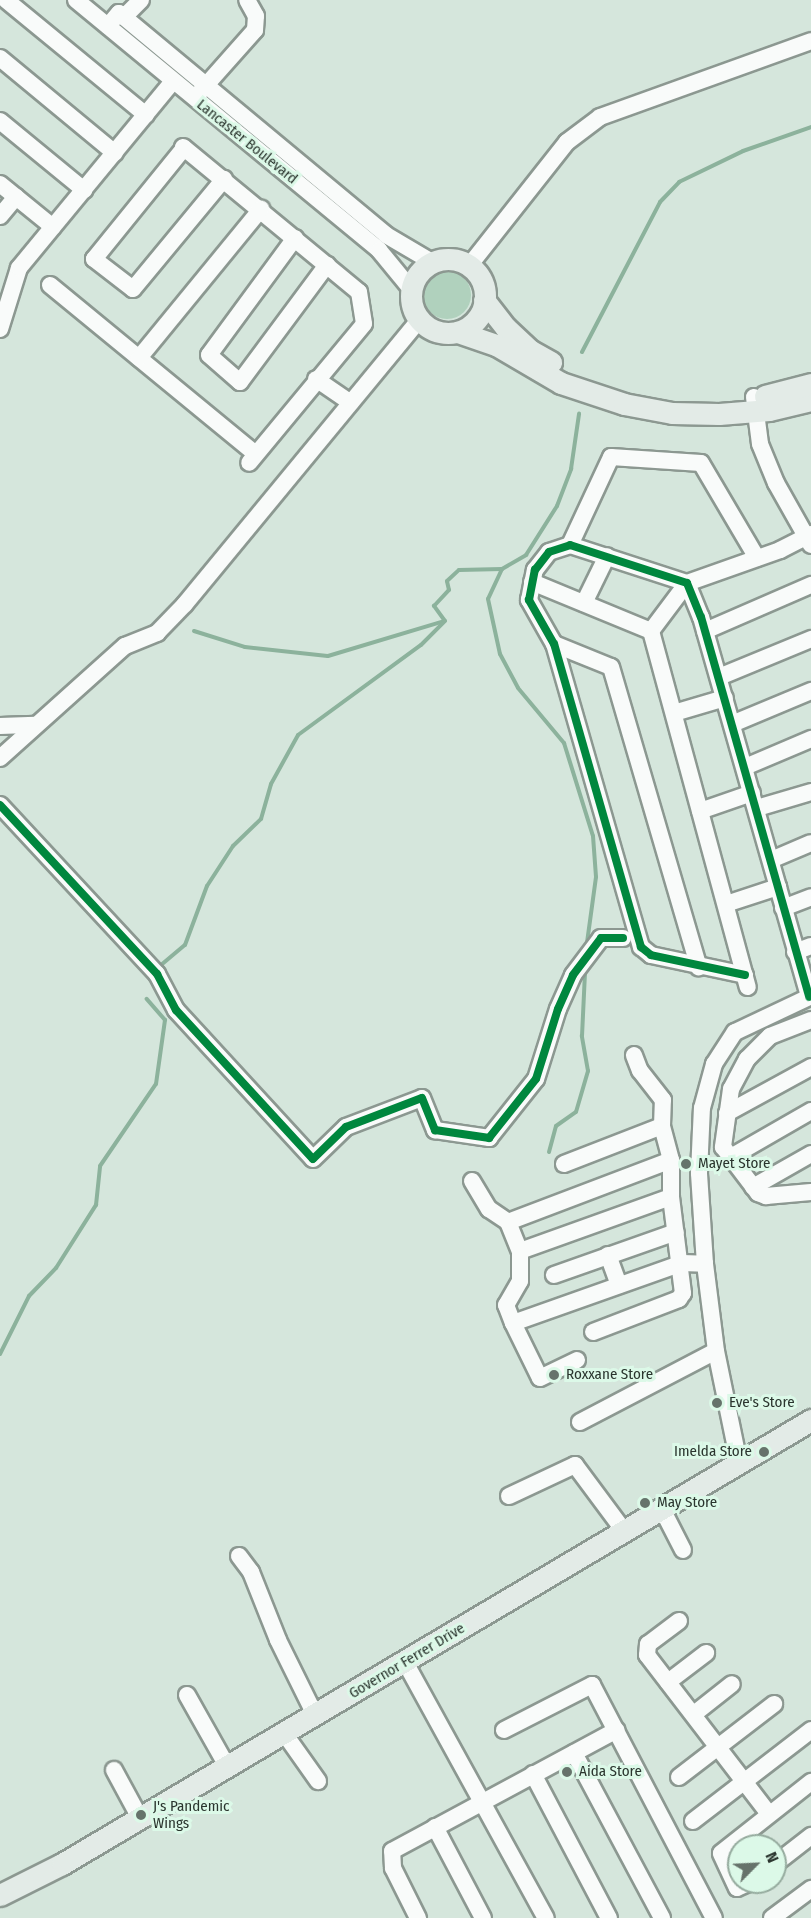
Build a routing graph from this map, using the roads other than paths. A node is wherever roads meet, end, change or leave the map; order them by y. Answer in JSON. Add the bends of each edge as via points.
{"nodes":[{"id":1,"x":6,"y":0,"type":"edge"},
{"id":2,"x":76,"y":0,"type":"edge"},
{"id":3,"x":141,"y":0,"type":"edge"},
{"id":4,"x":247,"y":0,"type":"edge"},
{"id":5,"x":117,"y":19,"type":"junction"},
{"id":6,"x":811,"y":41,"type":"edge"},
{"id":7,"x":0,"y":58,"type":"edge"},
{"id":8,"x":173,"y":81,"type":"junction"},
{"id":9,"x":207,"y":85,"type":"junction"},
{"id":10,"x":195,"y":99,"type":"junction"},
{"id":11,"x":146,"y":115,"type":"junction"},
{"id":12,"x":0,"y":121,"type":"edge"},
{"id":13,"x":114,"y":153,"type":"junction"},
{"id":14,"x":224,"y":179,"type":"junction"},
{"id":15,"x":0,"y":184,"type":"edge"},
{"id":16,"x":84,"y":190,"type":"junction"},
{"id":17,"x":16,"y":197,"type":"junction"},
{"id":18,"x":261,"y":209,"type":"junction"},
{"id":19,"x":0,"y":216,"type":"edge"},
{"id":20,"x":53,"y":227,"type":"junction"},
{"id":21,"x":295,"y":238,"type":"junction"},
{"id":22,"x":432,"y":262,"type":"junction"},
{"id":23,"x":327,"y":265,"type":"junction"},
{"id":24,"x":469,"y":266,"type":"junction"},
{"id":25,"x":50,"y":285,"type":"dead end"},
{"id":26,"x":411,"y":289,"type":"junction"},
{"id":27,"x":484,"y":300,"type":"junction"},
{"id":28,"x":419,"y":320,"type":"junction"},
{"id":29,"x":0,"y":328,"type":"edge"},
{"id":30,"x":458,"y":332,"type":"junction"},
{"id":31,"x":139,"y":358,"type":"junction"},
{"id":32,"x":316,"y":379,"type":"junction"},
{"id":33,"x":811,"y":384,"type":"edge"},
{"id":34,"x":811,"y":400,"type":"edge"},
{"id":35,"x":351,"y":403,"type":"junction"},
{"id":36,"x":754,"y":404,"type":"junction"},
{"id":37,"x":810,"y":538,"type":"edge"},
{"id":38,"x":570,"y":545,"type":"junction"},
{"id":39,"x":607,"y":556,"type":"junction"},
{"id":40,"x":757,"y":558,"type":"junction"},
{"id":41,"x":532,"y":582,"type":"junction"},
{"id":42,"x":687,"y":583,"type":"junction"},
{"id":43,"x":811,"y":585,"type":"edge"},
{"id":44,"x":584,"y":603,"type":"junction"},
{"id":45,"x":651,"y":631,"type":"junction"},
{"id":46,"x":705,"y":631,"type":"junction"},
{"id":47,"x":811,"y":639,"type":"edge"},
{"id":48,"x":554,"y":644,"type":"junction"},
{"id":49,"x":718,"y":677,"type":"junction"},
{"id":50,"x":811,"y":691,"type":"edge"},
{"id":51,"x":725,"y":698,"type":"junction"},
{"id":52,"x":674,"y":713,"type":"junction"},
{"id":53,"x":732,"y":724,"type":"junction"},
{"id":54,"x":36,"y":725,"type":"junction"},
{"id":55,"x":0,"y":726,"type":"edge"},
{"id":56,"x":811,"y":739,"type":"edge"},
{"id":57,"x":0,"y":758,"type":"edge"},
{"id":58,"x":745,"y":767,"type":"junction"},
{"id":59,"x":811,"y":792,"type":"edge"},
{"id":60,"x":755,"y":801,"type":"junction"},
{"id":61,"x":0,"y":805,"type":"edge"},
{"id":62,"x":700,"y":811,"type":"junction"},
{"id":63,"x":811,"y":843,"type":"edge"},
{"id":64,"x":771,"y":860,"type":"junction"},
{"id":65,"x":778,"y":887,"type":"junction"},
{"id":66,"x":811,"y":897,"type":"edge"},
{"id":67,"x":726,"y":904,"type":"junction"},
{"id":68,"x":783,"y":908,"type":"junction"},
{"id":69,"x":623,"y":938,"type":"dead end"},
{"id":70,"x":803,"y":949,"type":"edge"},
{"id":71,"x":699,"y":967,"type":"junction"},
{"id":72,"x":810,"y":997,"type":"edge"},
{"id":73,"x":811,"y":1020,"type":"edge"},
{"id":74,"x":634,"y":1056,"type":"dead end"},
{"id":75,"x":811,"y":1067,"type":"edge"},
{"id":76,"x":811,"y":1111,"type":"edge"},
{"id":77,"x":727,"y":1113,"type":"junction"},
{"id":78,"x":662,"y":1126,"type":"junction"},
{"id":79,"x":811,"y":1154,"type":"edge"},
{"id":80,"x":731,"y":1157,"type":"junction"},
{"id":81,"x":671,"y":1160,"type":"junction"},
{"id":82,"x":564,"y":1164,"type":"dead end"},
{"id":83,"x":472,"y":1180,"type":"dead end"},
{"id":84,"x":753,"y":1187,"type":"junction"},
{"id":85,"x":811,"y":1192,"type":"edge"},
{"id":86,"x":671,"y":1197,"type":"junction"},
{"id":87,"x":508,"y":1222,"type":"junction"},
{"id":88,"x":676,"y":1232,"type":"junction"},
{"id":89,"x":520,"y":1251,"type":"junction"},
{"id":90,"x":608,"y":1255,"type":"junction"},
{"id":91,"x":682,"y":1263,"type":"junction"},
{"id":92,"x":705,"y":1264,"type":"junction"},
{"id":93,"x":554,"y":1275,"type":"dead end"},
{"id":94,"x":619,"y":1286,"type":"junction"},
{"id":95,"x":513,"y":1323,"type":"junction"},
{"id":96,"x":593,"y":1332,"type":"dead end"},
{"id":97,"x":716,"y":1351,"type":"junction"},
{"id":98,"x":577,"y":1360,"type":"dead end"},
{"id":99,"x":811,"y":1420,"type":"edge"},
{"id":100,"x":580,"y":1422,"type":"dead end"},
{"id":101,"x":739,"y":1463,"type":"junction"},
{"id":102,"x":508,"y":1496,"type":"dead end"},
{"id":103,"x":662,"y":1509,"type":"junction"},
{"id":104,"x":624,"y":1531,"type":"junction"},
{"id":105,"x":683,"y":1551,"type":"dead end"},
{"id":106,"x":239,"y":1556,"type":"dead end"},
{"id":107,"x":679,"y":1621,"type":"dead end"},
{"id":108,"x":706,"y":1653,"type":"dead end"},
{"id":109,"x":405,"y":1662,"type":"junction"},
{"id":110,"x":668,"y":1682,"type":"junction"},
{"id":111,"x":732,"y":1684,"type":"dead end"},
{"id":112,"x":187,"y":1695,"type":"dead end"},
{"id":113,"x":774,"y":1704,"type":"dead end"},
{"id":114,"x":694,"y":1714,"type":"junction"},
{"id":115,"x":315,"y":1715,"type":"junction"},
{"id":116,"x":504,"y":1730,"type":"dead end"},
{"id":117,"x":617,"y":1730,"type":"junction"},
{"id":118,"x":811,"y":1730,"type":"edge"},
{"id":119,"x":284,"y":1732,"type":"junction"},
{"id":120,"x":718,"y":1747,"type":"junction"},
{"id":121,"x":574,"y":1753,"type":"junction"},
{"id":122,"x":227,"y":1766,"type":"junction"},
{"id":123,"x":114,"y":1770,"type":"dead end"},
{"id":124,"x":533,"y":1774,"type":"junction"},
{"id":125,"x":679,"y":1777,"type":"dead end"},
{"id":126,"x":318,"y":1781,"type":"dead end"},
{"id":127,"x":744,"y":1782,"type":"junction"},
{"id":128,"x":811,"y":1782,"type":"edge"},
{"id":129,"x":484,"y":1802,"type":"junction"},
{"id":130,"x":769,"y":1814,"type":"junction"},
{"id":131,"x":140,"y":1818,"type":"junction"},
{"id":132,"x":693,"y":1821,"type":"dead end"},
{"id":133,"x":435,"y":1827,"type":"junction"},
{"id":134,"x":745,"y":1834,"type":"edge"},
{"id":135,"x":811,"y":1836,"type":"edge"},
{"id":136,"x":727,"y":1849,"type":"edge"},
{"id":137,"x":787,"y":1855,"type":"edge"},
{"id":138,"x":727,"y":1866,"type":"edge"},
{"id":139,"x":811,"y":1889,"type":"edge"},
{"id":140,"x":0,"y":1895,"type":"edge"},
{"id":141,"x":418,"y":1918,"type":"edge"},
{"id":142,"x":483,"y":1918,"type":"edge"},
{"id":143,"x":546,"y":1918,"type":"edge"},
{"id":144,"x":609,"y":1918,"type":"edge"},
{"id":145,"x":662,"y":1918,"type":"edge"},
{"id":146,"x":714,"y":1918,"type":"edge"},
{"id":147,"x":772,"y":1918,"type":"edge"}],
"edges":[{"from":1,"to":11,"type":"street"},
{"from":2,"to":5,"type":"street","name":"Lancaster Boulevard"},
{"from":3,"to":5,"type":"street"},
{"from":4,"to":9,"type":"street","via":[[256,16],[255,30]]},
{"from":5,"to":8,"type":"street","name":"Lancaster Boulevard"},
{"from":5,"to":9,"type":"street","name":"Lancaster Boulevard"},
{"from":6,"to":24,"type":"street","via":[[600,117],[567,142]]},
{"from":7,"to":13,"type":"street"},
{"from":8,"to":10,"type":"street","name":"Lancaster Boulevard"},
{"from":8,"to":11,"type":"street"},
{"from":9,"to":10,"type":"street"},
{"from":9,"to":22,"type":"street","name":"Lancaster Boulevard","via":[[387,235]]},
{"from":10,"to":26,"type":"street","name":"Lancaster Boulevard","via":[[379,250]]},
{"from":11,"to":13,"type":"street"},
{"from":12,"to":16,"type":"street"},
{"from":13,"to":16,"type":"street"},
{"from":14,"to":14,"type":"street","via":[[184,147],[94,259],[133,289]]},
{"from":14,"to":18,"type":"street"},
{"from":15,"to":17,"type":"street"},
{"from":16,"to":20,"type":"street"},
{"from":17,"to":19,"type":"street"},
{"from":17,"to":20,"type":"street"},
{"from":18,"to":21,"type":"street"},
{"from":18,"to":31,"type":"street"},
{"from":20,"to":29,"type":"street","via":[[19,268]]},
{"from":21,"to":23,"type":"street"},
{"from":21,"to":23,"type":"street","via":[[209,355],[240,382]]},
{"from":22,"to":24,"type":"main road","via":[[453,259]]},
{"from":22,"to":26,"type":"main road","via":[[417,276]]},
{"from":23,"to":32,"type":"street","via":[[359,291],[364,324]]},
{"from":24,"to":27,"type":"main road","via":[[480,279]]},
{"from":25,"to":31,"type":"street"},
{"from":26,"to":28,"type":"main road","via":[[411,303]]},
{"from":27,"to":30,"type":"main road","via":[[476,320]]},
{"from":27,"to":36,"type":"main road","via":[[531,351],[567,370],[628,391]]},
{"from":28,"to":30,"type":"main road","via":[[438,332]]},
{"from":28,"to":35,"type":"street"},
{"from":30,"to":36,"type":"main road","via":[[496,345],[561,382],[624,404],[672,413]]},
{"from":31,"to":32,"type":"street","via":[[252,458]]},
{"from":32,"to":35,"type":"street"},
{"from":33,"to":36,"type":"main road"},
{"from":34,"to":36,"type":"main road"},
{"from":35,"to":54,"type":"street","via":[[157,633],[125,646]]},
{"from":36,"to":37,"type":"street","via":[[760,444],[776,483]]},
{"from":37,"to":40,"type":"street"},
{"from":38,"to":39,"type":"street"},
{"from":38,"to":40,"type":"street","via":[[611,457],[701,463]]},
{"from":38,"to":41,"type":"street","via":[[549,552],[535,570]]},
{"from":39,"to":42,"type":"street"},
{"from":39,"to":44,"type":"street"},
{"from":40,"to":42,"type":"street"},
{"from":41,"to":44,"type":"street"},
{"from":41,"to":48,"type":"street","via":[[528,600]]},
{"from":42,"to":45,"type":"street"},
{"from":42,"to":46,"type":"street"},
{"from":43,"to":46,"type":"street"},
{"from":44,"to":45,"type":"street"},
{"from":45,"to":52,"type":"street"},
{"from":46,"to":49,"type":"street"},
{"from":47,"to":49,"type":"street"},
{"from":48,"to":71,"type":"street","via":[[611,668]]},
{"from":48,"to":71,"type":"street","via":[[641,947],[651,955]]},
{"from":49,"to":51,"type":"street"},
{"from":50,"to":53,"type":"street"},
{"from":51,"to":52,"type":"street"},
{"from":51,"to":53,"type":"street"},
{"from":52,"to":62,"type":"street"},
{"from":53,"to":58,"type":"street"},
{"from":54,"to":55,"type":"street"},
{"from":54,"to":57,"type":"street"},
{"from":56,"to":58,"type":"street"},
{"from":58,"to":60,"type":"street"},
{"from":59,"to":60,"type":"street"},
{"from":60,"to":62,"type":"street"},
{"from":60,"to":64,"type":"street"},
{"from":61,"to":69,"type":"street","via":[[157,974],[176,1010],[313,1158],[346,1127],[422,1098],[435,1130],[489,1138],[536,1079],[573,975],[601,938]]},
{"from":62,"to":67,"type":"street"},
{"from":63,"to":64,"type":"street"},
{"from":64,"to":65,"type":"street"},
{"from":65,"to":67,"type":"street"},
{"from":65,"to":68,"type":"street"},
{"from":66,"to":68,"type":"street"},
{"from":67,"to":71,"type":"street","via":[[746,981]]},
{"from":68,"to":70,"type":"street"},
{"from":70,"to":72,"type":"street"},
{"from":72,"to":92,"type":"street","via":[[735,1032],[714,1064],[702,1108],[699,1173]]},
{"from":73,"to":77,"type":"street","via":[[770,1036],[747,1059],[730,1089]]},
{"from":74,"to":78,"type":"street","via":[[640,1071],[663,1100]]},
{"from":75,"to":77,"type":"street"},
{"from":76,"to":80,"type":"street"},
{"from":77,"to":80,"type":"street","via":[[723,1147]]},
{"from":78,"to":81,"type":"street"},
{"from":78,"to":82,"type":"street"},
{"from":79,"to":84,"type":"street"},
{"from":80,"to":84,"type":"street"},
{"from":81,"to":86,"type":"street"},
{"from":81,"to":87,"type":"street"},
{"from":83,"to":87,"type":"street","via":[[489,1209]]},
{"from":84,"to":85,"type":"street","via":[[766,1196]]},
{"from":86,"to":88,"type":"street"},
{"from":86,"to":89,"type":"street"},
{"from":87,"to":89,"type":"street"},
{"from":88,"to":90,"type":"street"},
{"from":88,"to":91,"type":"street"},
{"from":89,"to":95,"type":"street","via":[[520,1281],[506,1305]]},
{"from":90,"to":93,"type":"street"},
{"from":90,"to":94,"type":"street"},
{"from":91,"to":92,"type":"street"},
{"from":91,"to":94,"type":"street"},
{"from":91,"to":96,"type":"street","via":[[683,1293],[679,1299]]},
{"from":92,"to":97,"type":"street"},
{"from":94,"to":95,"type":"street"},
{"from":95,"to":98,"type":"street","via":[[541,1379]]},
{"from":97,"to":100,"type":"street"},
{"from":97,"to":101,"type":"street"},
{"from":99,"to":101,"type":"main road","name":"Governor Ferrer Drive"},
{"from":101,"to":103,"type":"main road","name":"Governor Ferrer Drive"},
{"from":102,"to":104,"type":"street","via":[[575,1465]]},
{"from":103,"to":104,"type":"main road","name":"Governor Ferrer Drive"},
{"from":103,"to":105,"type":"street"},
{"from":104,"to":109,"type":"main road","name":"Governor Ferrer Drive"},
{"from":106,"to":115,"type":"street","via":[[251,1572],[278,1640]]},
{"from":107,"to":110,"type":"street","via":[[646,1649]]},
{"from":108,"to":110,"type":"street"},
{"from":109,"to":115,"type":"main road","name":"Governor Ferrer Drive"},
{"from":109,"to":129,"type":"street"},
{"from":110,"to":114,"type":"street"},
{"from":111,"to":114,"type":"street"},
{"from":112,"to":122,"type":"street"},
{"from":113,"to":120,"type":"street"},
{"from":114,"to":120,"type":"street"},
{"from":115,"to":119,"type":"main road","name":"Governor Ferrer Drive"},
{"from":116,"to":117,"type":"street","via":[[586,1685],[596,1690]]},
{"from":117,"to":121,"type":"street"},
{"from":117,"to":146,"type":"street"},
{"from":118,"to":127,"type":"street"},
{"from":119,"to":122,"type":"main road","name":"Governor Ferrer Drive"},
{"from":119,"to":126,"type":"street"},
{"from":120,"to":125,"type":"street"},
{"from":120,"to":127,"type":"street"},
{"from":121,"to":124,"type":"street"},
{"from":121,"to":145,"type":"street"},
{"from":122,"to":131,"type":"main road","name":"Governor Ferrer Drive"},
{"from":123,"to":131,"type":"street"},
{"from":124,"to":129,"type":"street"},
{"from":124,"to":144,"type":"street"},
{"from":127,"to":130,"type":"street"},
{"from":127,"to":132,"type":"street"},
{"from":128,"to":130,"type":"street"},
{"from":129,"to":133,"type":"street"},
{"from":129,"to":143,"type":"street"},
{"from":130,"to":134,"type":"street"},
{"from":131,"to":140,"type":"main road","name":"Governor Ferrer Drive"},
{"from":133,"to":141,"type":"street","via":[[392,1851],[390,1858]]},
{"from":133,"to":142,"type":"street"},
{"from":135,"to":137,"type":"street"},
{"from":136,"to":138,"type":"street","via":[[722,1853]]},
{"from":139,"to":147,"type":"street"}]}
